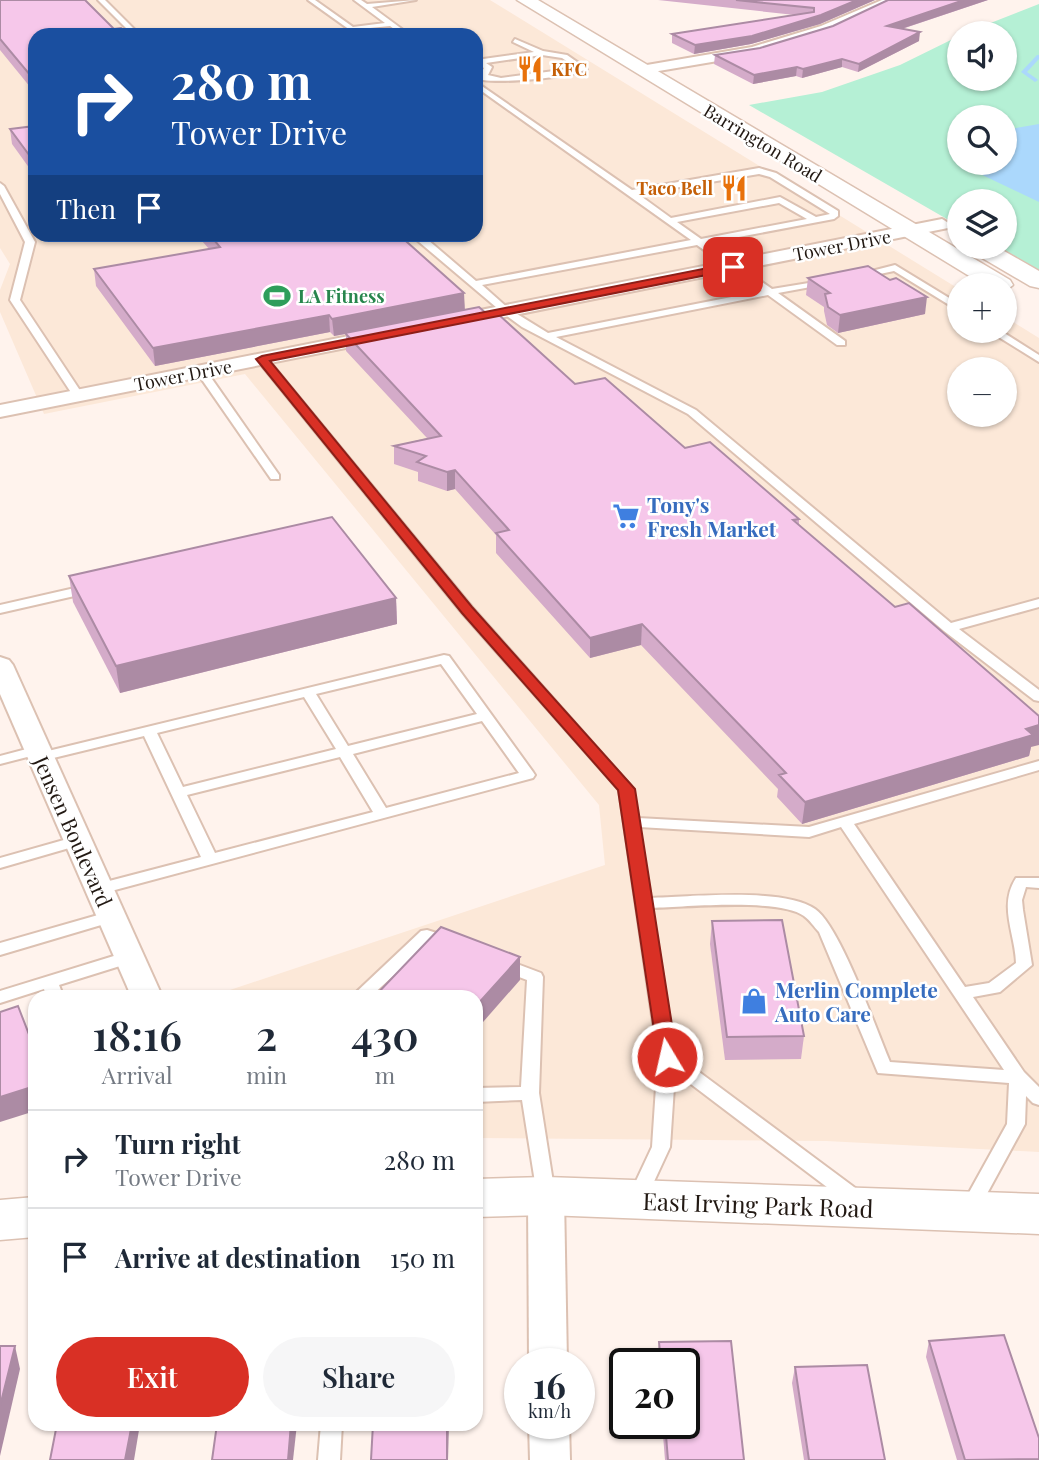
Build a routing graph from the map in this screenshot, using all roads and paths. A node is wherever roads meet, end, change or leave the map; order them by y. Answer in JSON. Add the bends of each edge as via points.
{"nodes":[{"id":1,"x":101,"y":0,"type":"edge"},
{"id":2,"x":311,"y":0,"type":"edge"},
{"id":3,"x":358,"y":0,"type":"edge"},
{"id":4,"x":413,"y":0,"type":"edge"},
{"id":5,"x":526,"y":0,"type":"edge"},
{"id":6,"x":557,"y":0,"type":"edge"},
{"id":7,"x":892,"y":0,"type":"edge"},
{"id":8,"x":366,"y":6,"type":"junction"},
{"id":9,"x":392,"y":24,"type":"junction"},
{"id":10,"x":130,"y":28,"type":"edge"},
{"id":11,"x":351,"y":28,"type":"edge"},
{"id":12,"x":360,"y":28,"type":"edge"},
{"id":13,"x":397,"y":28,"type":"edge"},
{"id":14,"x":515,"y":41,"type":"dead end"},
{"id":15,"x":542,"y":53,"type":"junction"},
{"id":16,"x":483,"y":61,"type":"edge"},
{"id":17,"x":483,"y":64,"type":"edge"},
{"id":18,"x":660,"y":71,"type":"junction"},
{"id":19,"x":483,"y":89,"type":"edge"},
{"id":20,"x":0,"y":186,"type":"edge"},
{"id":21,"x":630,"y":193,"type":"junction"},
{"id":22,"x":911,"y":215,"type":"junction"},
{"id":23,"x":815,"y":219,"type":"junction"},
{"id":24,"x":670,"y":222,"type":"junction"},
{"id":25,"x":947,"y":228,"type":"edge"},
{"id":26,"x":28,"y":238,"type":"edge"},
{"id":27,"x":30,"y":242,"type":"edge"},
{"id":28,"x":424,"y":242,"type":"edge"},
{"id":29,"x":699,"y":242,"type":"junction"},
{"id":30,"x":994,"y":259,"type":"edge"},
{"id":31,"x":733,"y":267,"type":"junction"},
{"id":32,"x":986,"y":273,"type":"edge"},
{"id":33,"x":845,"y":278,"type":"edge"},
{"id":34,"x":832,"y":280,"type":"edge"},
{"id":35,"x":474,"y":284,"type":"junction"},
{"id":36,"x":1033,"y":291,"type":"edge"},
{"id":37,"x":769,"y":292,"type":"junction"},
{"id":38,"x":947,"y":300,"type":"edge"},
{"id":39,"x":506,"y":311,"type":"junction"},
{"id":40,"x":437,"y":325,"type":"edge"},
{"id":41,"x":397,"y":333,"type":"edge"},
{"id":42,"x":546,"y":336,"type":"junction"},
{"id":43,"x":841,"y":343,"type":"dead end"},
{"id":44,"x":1013,"y":343,"type":"edge"},
{"id":45,"x":262,"y":359,"type":"junction"},
{"id":46,"x":1039,"y":359,"type":"edge"},
{"id":47,"x":201,"y":371,"type":"junction"},
{"id":48,"x":78,"y":396,"type":"junction"},
{"id":49,"x":0,"y":411,"type":"edge"},
{"id":50,"x":275,"y":477,"type":"dead end"},
{"id":51,"x":106,"y":585,"type":"edge"},
{"id":52,"x":1039,"y":603,"type":"edge"},
{"id":53,"x":0,"y":609,"type":"edge"},
{"id":54,"x":949,"y":628,"type":"junction"},
{"id":55,"x":0,"y":664,"type":"edge"},
{"id":56,"x":308,"y":692,"type":"junction"},
{"id":57,"x":1039,"y":696,"type":"edge"},
{"id":58,"x":8,"y":701,"type":"edge"},
{"id":59,"x":485,"y":716,"type":"junction"},
{"id":60,"x":149,"y":731,"type":"junction"},
{"id":61,"x":344,"y":751,"type":"junction"},
{"id":62,"x":40,"y":754,"type":"junction"},
{"id":63,"x":0,"y":760,"type":"edge"},
{"id":64,"x":1039,"y":765,"type":"edge"},
{"id":65,"x":179,"y":793,"type":"junction"},
{"id":66,"x":382,"y":814,"type":"junction"},
{"id":67,"x":631,"y":822,"type":"junction"},
{"id":68,"x":846,"y":823,"type":"junction"},
{"id":69,"x":78,"y":841,"type":"junction"},
{"id":70,"x":210,"y":859,"type":"junction"},
{"id":71,"x":0,"y":863,"type":"edge"},
{"id":72,"x":1039,"y":883,"type":"edge"},
{"id":73,"x":100,"y":889,"type":"junction"},
{"id":74,"x":644,"y":903,"type":"junction"},
{"id":75,"x":111,"y":916,"type":"junction"},
{"id":76,"x":0,"y":949,"type":"edge"},
{"id":77,"x":463,"y":949,"type":"edge"},
{"id":78,"x":130,"y":957,"type":"junction"},
{"id":79,"x":487,"y":958,"type":"edge"},
{"id":80,"x":53,"y":990,"type":"edge"},
{"id":81,"x":144,"y":990,"type":"edge"},
{"id":82,"x":367,"y":990,"type":"edge"},
{"id":83,"x":28,"y":993,"type":"edge"},
{"id":84,"x":961,"y":993,"type":"junction"},
{"id":85,"x":0,"y":997,"type":"edge"},
{"id":86,"x":667,"y":1057,"type":"junction"},
{"id":87,"x":1018,"y":1077,"type":"junction"},
{"id":88,"x":530,"y":1093,"type":"junction"},
{"id":89,"x":483,"y":1095,"type":"edge"},
{"id":90,"x":1039,"y":1098,"type":"edge"},
{"id":91,"x":546,"y":1196,"type":"junction"},
{"id":92,"x":483,"y":1198,"type":"edge"},
{"id":93,"x":637,"y":1200,"type":"junction"},
{"id":94,"x":867,"y":1207,"type":"junction"},
{"id":95,"x":967,"y":1211,"type":"junction"},
{"id":96,"x":1039,"y":1214,"type":"edge"},
{"id":97,"x":28,"y":1218,"type":"edge"},
{"id":98,"x":0,"y":1220,"type":"edge"},
{"id":99,"x":548,"y":1348,"type":"edge"},
{"id":100,"x":331,"y":1431,"type":"edge"},
{"id":101,"x":549,"y":1439,"type":"edge"},
{"id":102,"x":329,"y":1460,"type":"edge"},
{"id":103,"x":550,"y":1460,"type":"edge"}],
"edges":[{"from":1,"to":10,"type":"lane"},
{"from":2,"to":11,"type":"lane"},
{"from":3,"to":8,"type":"lane"},
{"from":4,"to":8,"type":"lane"},
{"from":5,"to":18,"type":"main road","name":"Barrington Road"},
{"from":6,"to":18,"type":"main road","name":"Barrington Road"},
{"from":7,"to":18,"type":"street","via":[[826,29],[831,34],[777,54]]},
{"from":8,"to":9,"type":"lane"},
{"from":9,"to":12,"type":"lane"},
{"from":9,"to":13,"type":"lane"},
{"from":14,"to":15,"type":"lane"},
{"from":15,"to":16,"type":"lane"},
{"from":15,"to":17,"type":"lane","via":[[566,56],[583,69],[500,80],[486,78],[488,67]]},
{"from":18,"to":22,"type":"main road","name":"Barrington Road"},
{"from":19,"to":21,"type":"lane"},
{"from":20,"to":26,"type":"lane"},
{"from":21,"to":23,"type":"lane","via":[[760,171],[835,213]]},
{"from":21,"to":24,"type":"lane"},
{"from":22,"to":25,"type":"main road","name":"Barrington Road"},
{"from":22,"to":31,"type":"street","name":"Tower Drive"},
{"from":22,"to":32,"type":"main road","name":"Barrington Road"},
{"from":23,"to":24,"type":"lane","via":[[780,200]]},
{"from":23,"to":29,"type":"lane"},
{"from":24,"to":29,"type":"lane"},
{"from":27,"to":48,"type":"lane","via":[[15,300]]},
{"from":28,"to":35,"type":"lane"},
{"from":29,"to":31,"type":"lane"},
{"from":29,"to":35,"type":"lane"},
{"from":30,"to":36,"type":"main road","name":"Barrington Road"},
{"from":31,"to":37,"type":"lane"},
{"from":31,"to":39,"type":"street","name":"Tower Drive"},
{"from":33,"to":38,"type":"lane","via":[[895,268]]},
{"from":34,"to":37,"type":"lane"},
{"from":35,"to":39,"type":"lane"},
{"from":37,"to":42,"type":"lane"},
{"from":37,"to":43,"type":"lane"},
{"from":39,"to":40,"type":"street","name":"Tower Drive"},
{"from":39,"to":42,"type":"lane"},
{"from":41,"to":45,"type":"street","name":"Tower Drive"},
{"from":42,"to":54,"type":"lane","via":[[692,412]]},
{"from":44,"to":46,"type":"lane"},
{"from":45,"to":47,"type":"street","name":"Tower Drive"},
{"from":45,"to":67,"type":"lane","via":[[467,610],[626,789]]},
{"from":47,"to":48,"type":"street","name":"Tower Drive"},
{"from":47,"to":50,"type":"lane"},
{"from":48,"to":49,"type":"street","name":"Tower Drive"},
{"from":51,"to":53,"type":"lane"},
{"from":52,"to":54,"type":"lane"},
{"from":54,"to":57,"type":"lane"},
{"from":55,"to":58,"type":"street","name":"Jensen Boulevard"},
{"from":56,"to":59,"type":"lane","via":[[444,660]]},
{"from":56,"to":60,"type":"lane"},
{"from":56,"to":61,"type":"lane"},
{"from":58,"to":62,"type":"street","name":"Jensen Boulevard"},
{"from":59,"to":61,"type":"lane"},
{"from":59,"to":66,"type":"lane","via":[[528,775]]},
{"from":60,"to":62,"type":"lane"},
{"from":60,"to":65,"type":"lane"},
{"from":61,"to":65,"type":"lane"},
{"from":61,"to":66,"type":"lane"},
{"from":62,"to":63,"type":"lane"},
{"from":62,"to":69,"type":"street","name":"Jensen Boulevard"},
{"from":64,"to":68,"type":"lane"},
{"from":65,"to":70,"type":"lane"},
{"from":66,"to":70,"type":"lane"},
{"from":67,"to":68,"type":"lane","via":[[809,832]]},
{"from":67,"to":74,"type":"lane"},
{"from":68,"to":84,"type":"lane"},
{"from":69,"to":71,"type":"lane"},
{"from":69,"to":73,"type":"street","name":"Jensen Boulevard"},
{"from":70,"to":73,"type":"lane"},
{"from":72,"to":84,"type":"lane","via":[[1021,882],[1014,896],[1024,965],[994,988]]},
{"from":73,"to":75,"type":"street","name":"Jensen Boulevard"},
{"from":74,"to":86,"type":"lane"},
{"from":74,"to":87,"type":"lane","via":[[761,901],[809,912],[826,930],[884,1068]]},
{"from":75,"to":76,"type":"lane"},
{"from":75,"to":78,"type":"street","name":"Jensen Boulevard"},
{"from":77,"to":82,"type":"lane","via":[[428,935]]},
{"from":78,"to":80,"type":"lane"},
{"from":78,"to":81,"type":"street","name":"Jensen Boulevard"},
{"from":79,"to":88,"type":"lane","via":[[535,977]]},
{"from":83,"to":85,"type":"lane"},
{"from":84,"to":87,"type":"lane"},
{"from":86,"to":93,"type":"lane","via":[[661,1147]]},
{"from":86,"to":94,"type":"lane"},
{"from":87,"to":90,"type":"lane"},
{"from":87,"to":95,"type":"lane","via":[[1016,1124]]},
{"from":88,"to":89,"type":"lane"},
{"from":88,"to":91,"type":"lane"},
{"from":91,"to":92,"type":"main road","name":"East Irving Park Road"},
{"from":91,"to":93,"type":"main road","name":"East Irving Park Road"},
{"from":91,"to":99,"type":"street"},
{"from":93,"to":94,"type":"main road","name":"East Irving Park Road"},
{"from":94,"to":95,"type":"main road","name":"East Irving Park Road"},
{"from":95,"to":96,"type":"main road","name":"East Irving Park Road"},
{"from":97,"to":98,"type":"main road"},
{"from":100,"to":102,"type":"lane"},
{"from":101,"to":103,"type":"street"}]}
